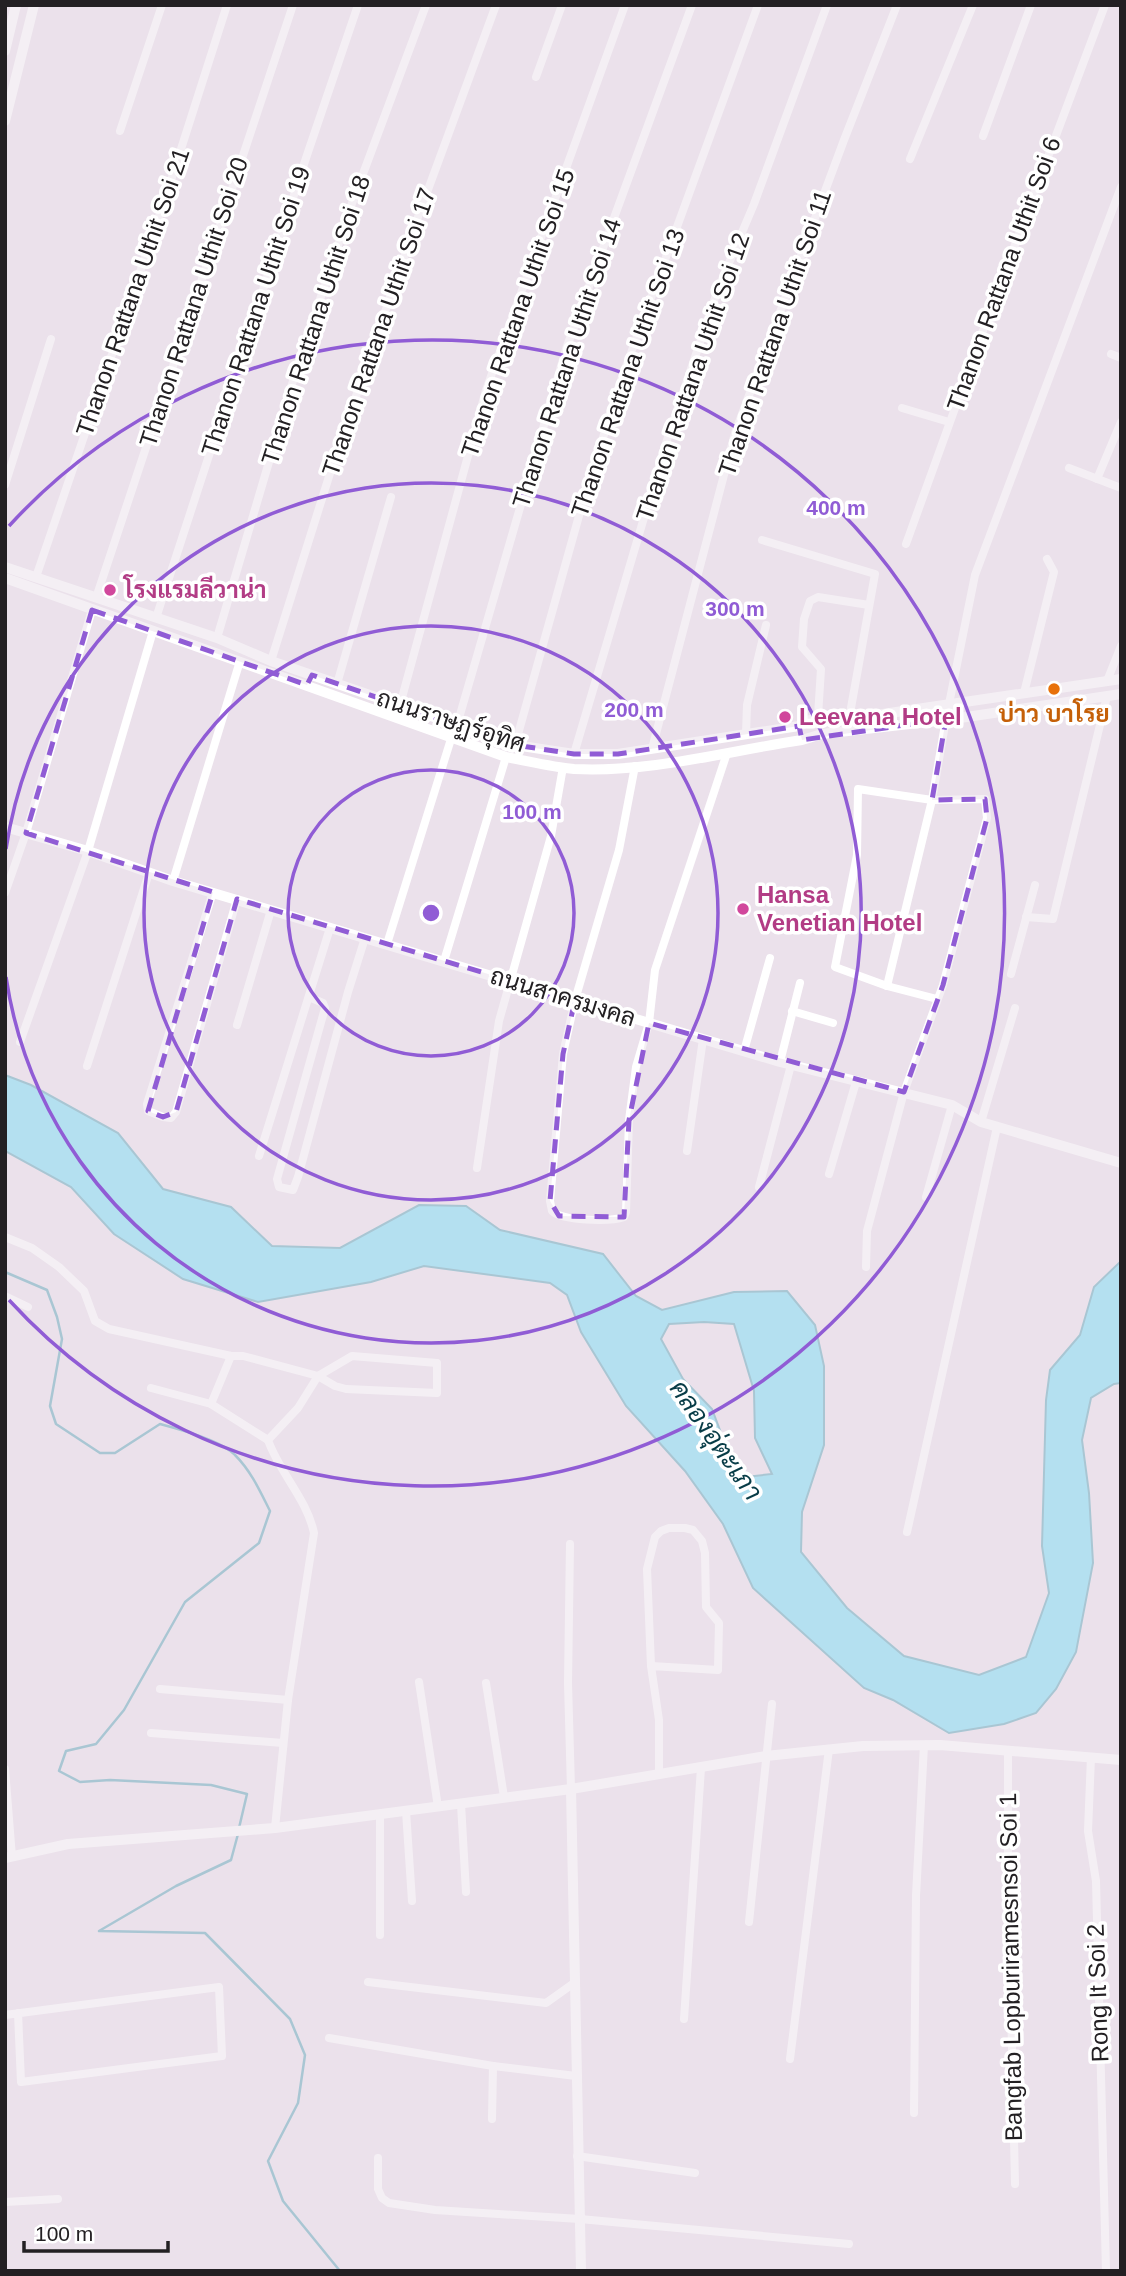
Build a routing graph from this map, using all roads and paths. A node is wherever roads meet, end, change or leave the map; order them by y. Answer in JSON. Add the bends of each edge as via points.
{"nodes":[{"id":1,"x":16,"y":5,"type":"edge"},
{"id":2,"x":34,"y":5,"type":"edge"},
{"id":3,"x":162,"y":5,"type":"edge"},
{"id":4,"x":227,"y":5,"type":"edge"},
{"id":5,"x":293,"y":5,"type":"edge"},
{"id":6,"x":358,"y":5,"type":"edge"},
{"id":7,"x":426,"y":5,"type":"edge"},
{"id":8,"x":496,"y":5,"type":"edge"},
{"id":9,"x":562,"y":5,"type":"edge"},
{"id":10,"x":625,"y":5,"type":"edge"},
{"id":11,"x":692,"y":5,"type":"edge"},
{"id":12,"x":758,"y":5,"type":"edge"},
{"id":13,"x":828,"y":5,"type":"edge"},
{"id":14,"x":897,"y":5,"type":"edge"},
{"id":15,"x":973,"y":5,"type":"edge"},
{"id":16,"x":1031,"y":5,"type":"edge"},
{"id":17,"x":1105,"y":5,"type":"edge"},
{"id":18,"x":5,"y":51,"type":"edge"},
{"id":19,"x":537,"y":76,"type":"dead end"},
{"id":20,"x":5,"y":121,"type":"edge"},
{"id":21,"x":120,"y":131,"type":"dead end"},
{"id":22,"x":982,"y":136,"type":"dead end"},
{"id":23,"x":910,"y":159,"type":"dead end"},
{"id":24,"x":1121,"y":187,"type":"edge"},
{"id":25,"x":51,"y":339,"type":"dead end"},
{"id":26,"x":1111,"y":354,"type":"dead end"},
{"id":27,"x":1121,"y":358,"type":"edge"},
{"id":28,"x":902,"y":408,"type":"dead end"},
{"id":29,"x":949,"y":422,"type":"junction"},
{"id":30,"x":1121,"y":422,"type":"edge"},
{"id":31,"x":1069,"y":468,"type":"dead end"},
{"id":32,"x":1097,"y":479,"type":"junction"},
{"id":33,"x":5,"y":485,"type":"edge"},
{"id":34,"x":1121,"y":488,"type":"edge"},
{"id":35,"x":391,"y":498,"type":"dead end"},
{"id":36,"x":762,"y":540,"type":"dead end"},
{"id":37,"x":906,"y":544,"type":"dead end"},
{"id":38,"x":1047,"y":559,"type":"dead end"},
{"id":39,"x":5,"y":567,"type":"edge"},
{"id":40,"x":5,"y":578,"type":"edge"},
{"id":41,"x":36,"y":578,"type":"junction"},
{"id":42,"x":96,"y":598,"type":"junction"},
{"id":43,"x":869,"y":605,"type":"junction"},
{"id":44,"x":92,"y":610,"type":"junction"},
{"id":45,"x":156,"y":618,"type":"junction"},
{"id":46,"x":766,"y":625,"type":"dead end"},
{"id":47,"x":153,"y":631,"type":"junction"},
{"id":48,"x":217,"y":638,"type":"junction"},
{"id":49,"x":1121,"y":646,"type":"edge"},
{"id":50,"x":240,"y":661,"type":"junction"},
{"id":51,"x":271,"y":661,"type":"junction"},
{"id":52,"x":1121,"y":679,"type":"edge"},
{"id":53,"x":309,"y":680,"type":"junction"},
{"id":54,"x":1107,"y":681,"type":"junction"},
{"id":55,"x":337,"y":684,"type":"junction"},
{"id":56,"x":1024,"y":694,"type":"junction"},
{"id":57,"x":1121,"y":694,"type":"edge"},
{"id":58,"x":1107,"y":696,"type":"junction"},
{"id":59,"x":949,"y":704,"type":"junction"},
{"id":60,"x":400,"y":705,"type":"junction"},
{"id":61,"x":818,"y":716,"type":"junction"},
{"id":62,"x":849,"y":719,"type":"junction"},
{"id":63,"x":946,"y":719,"type":"junction"},
{"id":64,"x":457,"y":725,"type":"junction"},
{"id":65,"x":799,"y":726,"type":"junction"},
{"id":66,"x":746,"y":734,"type":"junction"},
{"id":67,"x":450,"y":738,"type":"junction"},
{"id":68,"x":802,"y":740,"type":"junction"},
{"id":69,"x":514,"y":745,"type":"junction"},
{"id":70,"x":652,"y":749,"type":"junction"},
{"id":71,"x":727,"y":753,"type":"junction"},
{"id":72,"x":574,"y":754,"type":"junction"},
{"id":73,"x":506,"y":757,"type":"junction"},
{"id":74,"x":635,"y":766,"type":"junction"},
{"id":75,"x":564,"y":767,"type":"junction"},
{"id":76,"x":932,"y":800,"type":"junction"},
{"id":77,"x":5,"y":827,"type":"edge"},
{"id":78,"x":26,"y":833,"type":"junction"},
{"id":79,"x":88,"y":851,"type":"junction"},
{"id":80,"x":149,"y":873,"type":"junction"},
{"id":81,"x":173,"y":881,"type":"junction"},
{"id":82,"x":1035,"y":885,"type":"dead end"},
{"id":83,"x":213,"y":892,"type":"junction"},
{"id":84,"x":5,"y":893,"type":"edge"},
{"id":85,"x":237,"y":899,"type":"junction"},
{"id":86,"x":271,"y":910,"type":"junction"},
{"id":87,"x":1026,"y":917,"type":"junction"},
{"id":88,"x":330,"y":928,"type":"junction"},
{"id":89,"x":365,"y":938,"type":"junction"},
{"id":90,"x":387,"y":944,"type":"junction"},
{"id":91,"x":770,"y":958,"type":"dead end"},
{"id":92,"x":444,"y":961,"type":"junction"},
{"id":93,"x":1010,"y":974,"type":"dead end"},
{"id":94,"x":508,"y":981,"type":"junction"},
{"id":95,"x":800,"y":983,"type":"dead end"},
{"id":96,"x":887,"y":986,"type":"junction"},
{"id":97,"x":309,"y":997,"type":"junction"},
{"id":98,"x":937,"y":999,"type":"junction"},
{"id":99,"x":575,"y":1000,"type":"junction"},
{"id":100,"x":1015,"y":1008,"type":"dead end"},
{"id":101,"x":792,"y":1011,"type":"junction"},
{"id":102,"x":649,"y":1023,"type":"junction"},
{"id":103,"x":834,"y":1023,"type":"dead end"},
{"id":104,"x":237,"y":1025,"type":"dead end"},
{"id":105,"x":703,"y":1039,"type":"junction"},
{"id":106,"x":20,"y":1042,"type":"dead end"},
{"id":107,"x":744,"y":1051,"type":"junction"},
{"id":108,"x":779,"y":1062,"type":"junction"},
{"id":109,"x":791,"y":1065,"type":"junction"},
{"id":110,"x":87,"y":1066,"type":"dead end"},
{"id":111,"x":856,"y":1082,"type":"junction"},
{"id":112,"x":904,"y":1092,"type":"junction"},
{"id":113,"x":953,"y":1105,"type":"junction"},
{"id":114,"x":981,"y":1122,"type":"junction"},
{"id":115,"x":998,"y":1127,"type":"junction"},
{"id":116,"x":687,"y":1151,"type":"dead end"},
{"id":117,"x":259,"y":1156,"type":"dead end"},
{"id":118,"x":1121,"y":1163,"type":"edge"},
{"id":119,"x":477,"y":1168,"type":"dead end"},
{"id":120,"x":829,"y":1174,"type":"dead end"},
{"id":121,"x":759,"y":1187,"type":"dead end"},
{"id":122,"x":926,"y":1197,"type":"dead end"},
{"id":123,"x":5,"y":1237,"type":"edge"},
{"id":124,"x":866,"y":1267,"type":"dead end"},
{"id":125,"x":5,"y":1296,"type":"edge"},
{"id":126,"x":28,"y":1307,"type":"dead end"},
{"id":127,"x":231,"y":1356,"type":"junction"},
{"id":128,"x":317,"y":1376,"type":"junction"},
{"id":129,"x":151,"y":1388,"type":"dead end"},
{"id":130,"x":211,"y":1404,"type":"junction"},
{"id":131,"x":268,"y":1440,"type":"junction"},
{"id":132,"x":907,"y":1532,"type":"dead end"},
{"id":133,"x":570,"y":1544,"type":"dead end"},
{"id":134,"x":651,"y":1666,"type":"junction"},
{"id":135,"x":419,"y":1682,"type":"dead end"},
{"id":136,"x":486,"y":1684,"type":"dead end"},
{"id":137,"x":160,"y":1689,"type":"dead end"},
{"id":138,"x":288,"y":1700,"type":"junction"},
{"id":139,"x":772,"y":1703,"type":"dead end"},
{"id":140,"x":150,"y":1733,"type":"dead end"},
{"id":141,"x":283,"y":1743,"type":"junction"},
{"id":142,"x":924,"y":1745,"type":"junction"},
{"id":143,"x":829,"y":1749,"type":"junction"},
{"id":144,"x":1008,"y":1750,"type":"junction"},
{"id":145,"x":766,"y":1756,"type":"junction"},
{"id":146,"x":1091,"y":1758,"type":"junction"},
{"id":147,"x":1121,"y":1760,"type":"edge"},
{"id":148,"x":701,"y":1768,"type":"junction"},
{"id":149,"x":5,"y":1769,"type":"edge"},
{"id":150,"x":659,"y":1774,"type":"junction"},
{"id":151,"x":570,"y":1789,"type":"junction"},
{"id":152,"x":504,"y":1797,"type":"junction"},
{"id":153,"x":461,"y":1804,"type":"junction"},
{"id":154,"x":438,"y":1807,"type":"junction"},
{"id":155,"x":406,"y":1811,"type":"junction"},
{"id":156,"x":8,"y":1812,"type":"edge"},
{"id":157,"x":380,"y":1815,"type":"junction"},
{"id":158,"x":275,"y":1828,"type":"junction"},
{"id":159,"x":9,"y":1857,"type":"edge"},
{"id":160,"x":466,"y":1892,"type":"dead end"},
{"id":161,"x":412,"y":1901,"type":"dead end"},
{"id":162,"x":749,"y":1922,"type":"dead end"},
{"id":163,"x":380,"y":1936,"type":"dead end"},
{"id":164,"x":368,"y":1983,"type":"dead end"},
{"id":165,"x":574,"y":1983,"type":"junction"},
{"id":166,"x":18,"y":2013,"type":"junction"},
{"id":167,"x":5,"y":2015,"type":"edge"},
{"id":168,"x":684,"y":2019,"type":"dead end"},
{"id":169,"x":329,"y":2038,"type":"dead end"},
{"id":170,"x":790,"y":2059,"type":"dead end"},
{"id":171,"x":493,"y":2066,"type":"junction"},
{"id":172,"x":576,"y":2076,"type":"junction"},
{"id":173,"x":914,"y":2113,"type":"dead end"},
{"id":174,"x":492,"y":2119,"type":"dead end"},
{"id":175,"x":578,"y":2156,"type":"junction"},
{"id":176,"x":377,"y":2158,"type":"dead end"},
{"id":177,"x":695,"y":2173,"type":"dead end"},
{"id":178,"x":1015,"y":2184,"type":"dead end"},
{"id":179,"x":58,"y":2199,"type":"dead end"},
{"id":180,"x":5,"y":2202,"type":"edge"},
{"id":181,"x":580,"y":2219,"type":"junction"},
{"id":182,"x":849,"y":2244,"type":"dead end"},
{"id":183,"x":581,"y":2271,"type":"edge"},
{"id":184,"x":1106,"y":2271,"type":"edge"}],
"edges":[{"from":1,"to":18,"type":"street"},
{"from":2,"to":20,"type":"street"},
{"from":3,"to":21,"type":"street"},
{"from":4,"to":41,"type":"street","name":"Thanon Rattana Uthit Soi 21"},
{"from":5,"to":42,"type":"street","name":"Thanon Rattana Uthit Soi 20"},
{"from":6,"to":45,"type":"street","name":"Thanon Rattana Uthit Soi 19"},
{"from":7,"to":48,"type":"street","name":"Thanon Rattana Uthit Soi 18","via":[[351,206],[292,384]]},
{"from":8,"to":51,"type":"street","name":"Thanon Rattana Uthit Soi 17","via":[[410,237]]},
{"from":9,"to":19,"type":"street"},
{"from":10,"to":60,"type":"street","name":"Thanon Rattana Uthit Soi 15","via":[[486,390]]},
{"from":11,"to":64,"type":"street","name":"Thanon Rattana Uthit Soi 14","via":[[566,349]]},
{"from":12,"to":69,"type":"street","name":"Thanon Rattana Uthit Soi 13","via":[[620,383]]},
{"from":13,"to":72,"type":"street","name":"Thanon Rattana Uthit Soi 12","via":[[718,289],[671,427]]},
{"from":14,"to":70,"type":"street","name":"Thanon Rattana Uthit Soi 11","via":[[735,433]]},
{"from":15,"to":23,"type":"street"},
{"from":16,"to":22,"type":"street"},
{"from":17,"to":29,"type":"street","name":"Thanon Rattana Uthit Soi 6"},
{"from":24,"to":59,"type":"street","via":[[975,575]]},
{"from":25,"to":33,"type":"street"},
{"from":26,"to":27,"type":"street"},
{"from":28,"to":29,"type":"street"},
{"from":29,"to":37,"type":"street","name":"Thanon Rattana Uthit Soi 6"},
{"from":30,"to":32,"type":"street"},
{"from":31,"to":32,"type":"street"},
{"from":32,"to":34,"type":"street"},
{"from":35,"to":55,"type":"street"},
{"from":36,"to":43,"type":"street","via":[[875,574]]},
{"from":38,"to":56,"type":"street","via":[[1054,572]]},
{"from":39,"to":41,"type":"street","name":"ถนนราษฏร์อุทิศ"},
{"from":40,"to":44,"type":"street","name":"ถนนราษฏร์อุทิศ"},
{"from":41,"to":42,"type":"street","name":"ถนนราษฏร์อุทิศ"},
{"from":42,"to":45,"type":"street","name":"ถนนราษฏร์อุทิศ"},
{"from":43,"to":61,"type":"street","via":[[818,597],[810,601],[802,647],[821,669]]},
{"from":43,"to":62,"type":"street"},
{"from":44,"to":47,"type":"street","name":"ถนนราษฏร์อุทิศ"},
{"from":44,"to":78,"type":"street"},
{"from":45,"to":48,"type":"street","name":"ถนนราษฏร์อุทิศ"},
{"from":46,"to":66,"type":"street","via":[[747,705]]},
{"from":47,"to":50,"type":"street","name":"ถนนราษฏร์อุทิศ"},
{"from":47,"to":79,"type":"street"},
{"from":48,"to":51,"type":"street","name":"ถนนราษฏร์อุทิศ"},
{"from":49,"to":54,"type":"street"},
{"from":50,"to":53,"type":"street","name":"ถนนราษฏร์อุทิศ"},
{"from":50,"to":81,"type":"street"},
{"from":51,"to":53,"type":"street","name":"ถนนราษฏร์อุทิศ"},
{"from":52,"to":54,"type":"street"},
{"from":53,"to":55,"type":"street","name":"ถนนราษฏร์อุทิศ"},
{"from":53,"to":67,"type":"street","name":"ถนนราษฏร์อุทิศ"},
{"from":54,"to":56,"type":"street"},
{"from":55,"to":60,"type":"street","name":"ถนนราษฏร์อุทิศ"},
{"from":56,"to":59,"type":"street"},
{"from":57,"to":58,"type":"street","name":"ถนนราษฏร์อุทิศ"},
{"from":58,"to":63,"type":"street","name":"ถนนราษฏร์อุทิศ"},
{"from":58,"to":87,"type":"street","via":[[1053,919]]},
{"from":59,"to":62,"type":"street"},
{"from":60,"to":64,"type":"street","name":"ถนนราษฏร์อุทิศ"},
{"from":61,"to":62,"type":"street"},
{"from":61,"to":65,"type":"street","name":"ถนนราษฏร์อุทิศ"},
{"from":63,"to":68,"type":"street","name":"ถนนราษฏร์อุทิศ"},
{"from":63,"to":76,"type":"street"},
{"from":64,"to":69,"type":"street","name":"ถนนราษฏร์อุทิศ"},
{"from":65,"to":66,"type":"street","name":"ถนนราษฏร์อุทิศ"},
{"from":65,"to":68,"type":"street"},
{"from":66,"to":70,"type":"street","name":"ถนนราษฏร์อุทิศ"},
{"from":67,"to":73,"type":"street","name":"ถนนราษฏร์อุทิศ"},
{"from":67,"to":90,"type":"street"},
{"from":68,"to":71,"type":"street","name":"ถนนราษฏร์อุทิศ"},
{"from":69,"to":72,"type":"street","name":"ถนนราษฏร์อุทิศ"},
{"from":70,"to":72,"type":"street","name":"ถนนราษฏร์อุทิศ"},
{"from":71,"to":74,"type":"street","name":"ถนนราษฏร์อุทิศ"},
{"from":71,"to":102,"type":"street","via":[[655,970]]},
{"from":73,"to":75,"type":"street","name":"ถนนราษฏร์อุทิศ"},
{"from":73,"to":92,"type":"street"},
{"from":74,"to":75,"type":"street","name":"ถนนราษฏร์อุทิศ"},
{"from":74,"to":99,"type":"street","via":[[619,850]]},
{"from":75,"to":94,"type":"street","via":[[551,836]]},
{"from":76,"to":96,"type":"street"},
{"from":76,"to":96,"type":"street","via":[[858,789],[857,855],[835,967]]},
{"from":76,"to":98,"type":"street","via":[[985,799],[987,818]]},
{"from":77,"to":78,"type":"street","name":"ถนนสาครมงคล"},
{"from":78,"to":79,"type":"street","name":"ถนนสาครมงคล"},
{"from":78,"to":84,"type":"street"},
{"from":79,"to":80,"type":"street","name":"ถนนสาครมงคล"},
{"from":79,"to":106,"type":"street"},
{"from":80,"to":81,"type":"street","name":"ถนนสาครมงคล"},
{"from":80,"to":110,"type":"street"},
{"from":81,"to":83,"type":"street","name":"ถนนสาครมงคล"},
{"from":82,"to":87,"type":"street"},
{"from":83,"to":85,"type":"street","name":"ถนนสาครมงคล"},
{"from":83,"to":85,"type":"street","via":[[147,1104],[148,1111],[163,1117],[171,1118],[176,1112]]},
{"from":85,"to":86,"type":"street","name":"ถนนสาครมงคล"},
{"from":86,"to":88,"type":"street","name":"ถนนสาครมงคล"},
{"from":86,"to":104,"type":"street"},
{"from":87,"to":93,"type":"street"},
{"from":88,"to":89,"type":"street","name":"ถนนสาครมงคล"},
{"from":88,"to":97,"type":"street"},
{"from":89,"to":90,"type":"street","name":"ถนนสาครมงคล"},
{"from":89,"to":97,"type":"street","via":[[298,1177],[293,1190],[288,1190],[279,1187],[277,1179],[325,1008]]},
{"from":90,"to":92,"type":"street","name":"ถนนสาครมงคล"},
{"from":91,"to":107,"type":"street"},
{"from":92,"to":94,"type":"street","name":"ถนนสาครมงคล"},
{"from":94,"to":99,"type":"street","name":"ถนนสาครมงคล"},
{"from":94,"to":119,"type":"street"},
{"from":95,"to":101,"type":"street"},
{"from":96,"to":98,"type":"street"},
{"from":97,"to":117,"type":"street"},
{"from":98,"to":112,"type":"street"},
{"from":99,"to":102,"type":"street","name":"ถนนสาครมงคล"},
{"from":99,"to":102,"type":"street","via":[[563,1054],[550,1201],[559,1216],[608,1221],[624,1217],[629,1120],[636,1067]]},
{"from":100,"to":114,"type":"street"},
{"from":101,"to":103,"type":"street"},
{"from":101,"to":108,"type":"street"},
{"from":102,"to":105,"type":"street","name":"ถนนสาครมงคล"},
{"from":105,"to":107,"type":"street","name":"ถนนสาครมงคล"},
{"from":105,"to":116,"type":"street"},
{"from":107,"to":108,"type":"street","name":"ถนนสาครมงคล"},
{"from":108,"to":109,"type":"street","name":"ถนนสาครมงคล"},
{"from":109,"to":111,"type":"street","name":"ถนนสาครมงคล"},
{"from":109,"to":121,"type":"street"},
{"from":111,"to":112,"type":"street","name":"ถนนสาครมงคล"},
{"from":111,"to":120,"type":"street"},
{"from":112,"to":113,"type":"street","name":"ถนนสาครมงคล"},
{"from":112,"to":124,"type":"street","via":[[867,1231]]},
{"from":113,"to":114,"type":"street","name":"ถนนสาครมงคล"},
{"from":113,"to":122,"type":"street"},
{"from":114,"to":115,"type":"street","name":"ถนนสาครมงคล"},
{"from":115,"to":118,"type":"street","name":"ถนนสาครมงคล"},
{"from":115,"to":132,"type":"street"},
{"from":123,"to":127,"type":"street","via":[[59,1267],[84,1291],[94,1321],[109,1329]]},
{"from":125,"to":126,"type":"street"},
{"from":127,"to":128,"type":"street"},
{"from":127,"to":130,"type":"street"},
{"from":128,"to":128,"type":"street","via":[[352,1356],[437,1363],[437,1393],[346,1389]]},
{"from":128,"to":131,"type":"street","via":[[298,1408]]},
{"from":129,"to":130,"type":"street"},
{"from":130,"to":131,"type":"street"},
{"from":131,"to":138,"type":"street","via":[[314,1533]]},
{"from":133,"to":151,"type":"street"},
{"from":134,"to":134,"type":"street","via":[[649,1556],[660,1531],[685,1528],[702,1541],[705,1553],[706,1607],[719,1623],[718,1671]]},
{"from":134,"to":150,"type":"street","via":[[659,1720]]},
{"from":135,"to":154,"type":"street"},
{"from":136,"to":152,"type":"street"},
{"from":137,"to":138,"type":"street"},
{"from":138,"to":141,"type":"street"},
{"from":139,"to":145,"type":"street"},
{"from":140,"to":141,"type":"street"},
{"from":141,"to":158,"type":"street"},
{"from":142,"to":143,"type":"street"},
{"from":142,"to":144,"type":"street"},
{"from":142,"to":173,"type":"street","via":[[916,1896]]},
{"from":143,"to":145,"type":"street"},
{"from":143,"to":170,"type":"street"},
{"from":144,"to":146,"type":"street"},
{"from":144,"to":178,"type":"street","name":"Bangfab Lopburiramesnsoi Soi 1"},
{"from":145,"to":148,"type":"street"},
{"from":145,"to":162,"type":"street"},
{"from":146,"to":147,"type":"street"},
{"from":146,"to":184,"type":"street","name":"Rong It Soi 2","via":[[1088,1831],[1096,1881]]},
{"from":148,"to":150,"type":"street"},
{"from":148,"to":168,"type":"street"},
{"from":149,"to":156,"type":"street"},
{"from":150,"to":151,"type":"street"},
{"from":151,"to":152,"type":"street"},
{"from":151,"to":165,"type":"street"},
{"from":152,"to":153,"type":"street"},
{"from":153,"to":154,"type":"street"},
{"from":153,"to":160,"type":"street"},
{"from":154,"to":155,"type":"street"},
{"from":155,"to":157,"type":"street"},
{"from":155,"to":161,"type":"street"},
{"from":156,"to":159,"type":"street"},
{"from":157,"to":158,"type":"street"},
{"from":157,"to":163,"type":"street"},
{"from":158,"to":159,"type":"street","via":[[68,1844]]},
{"from":164,"to":165,"type":"street","via":[[546,2003]]},
{"from":165,"to":172,"type":"street"},
{"from":166,"to":166,"type":"street","via":[[21,2082],[222,2056],[219,1987]]},
{"from":166,"to":167,"type":"street"},
{"from":169,"to":171,"type":"street"},
{"from":171,"to":172,"type":"street"},
{"from":171,"to":174,"type":"street"},
{"from":172,"to":175,"type":"street"},
{"from":175,"to":177,"type":"street"},
{"from":175,"to":181,"type":"street"},
{"from":176,"to":181,"type":"street","via":[[378,2189],[389,2203]]},
{"from":179,"to":180,"type":"street"},
{"from":181,"to":182,"type":"street"},
{"from":181,"to":183,"type":"street"}]}
